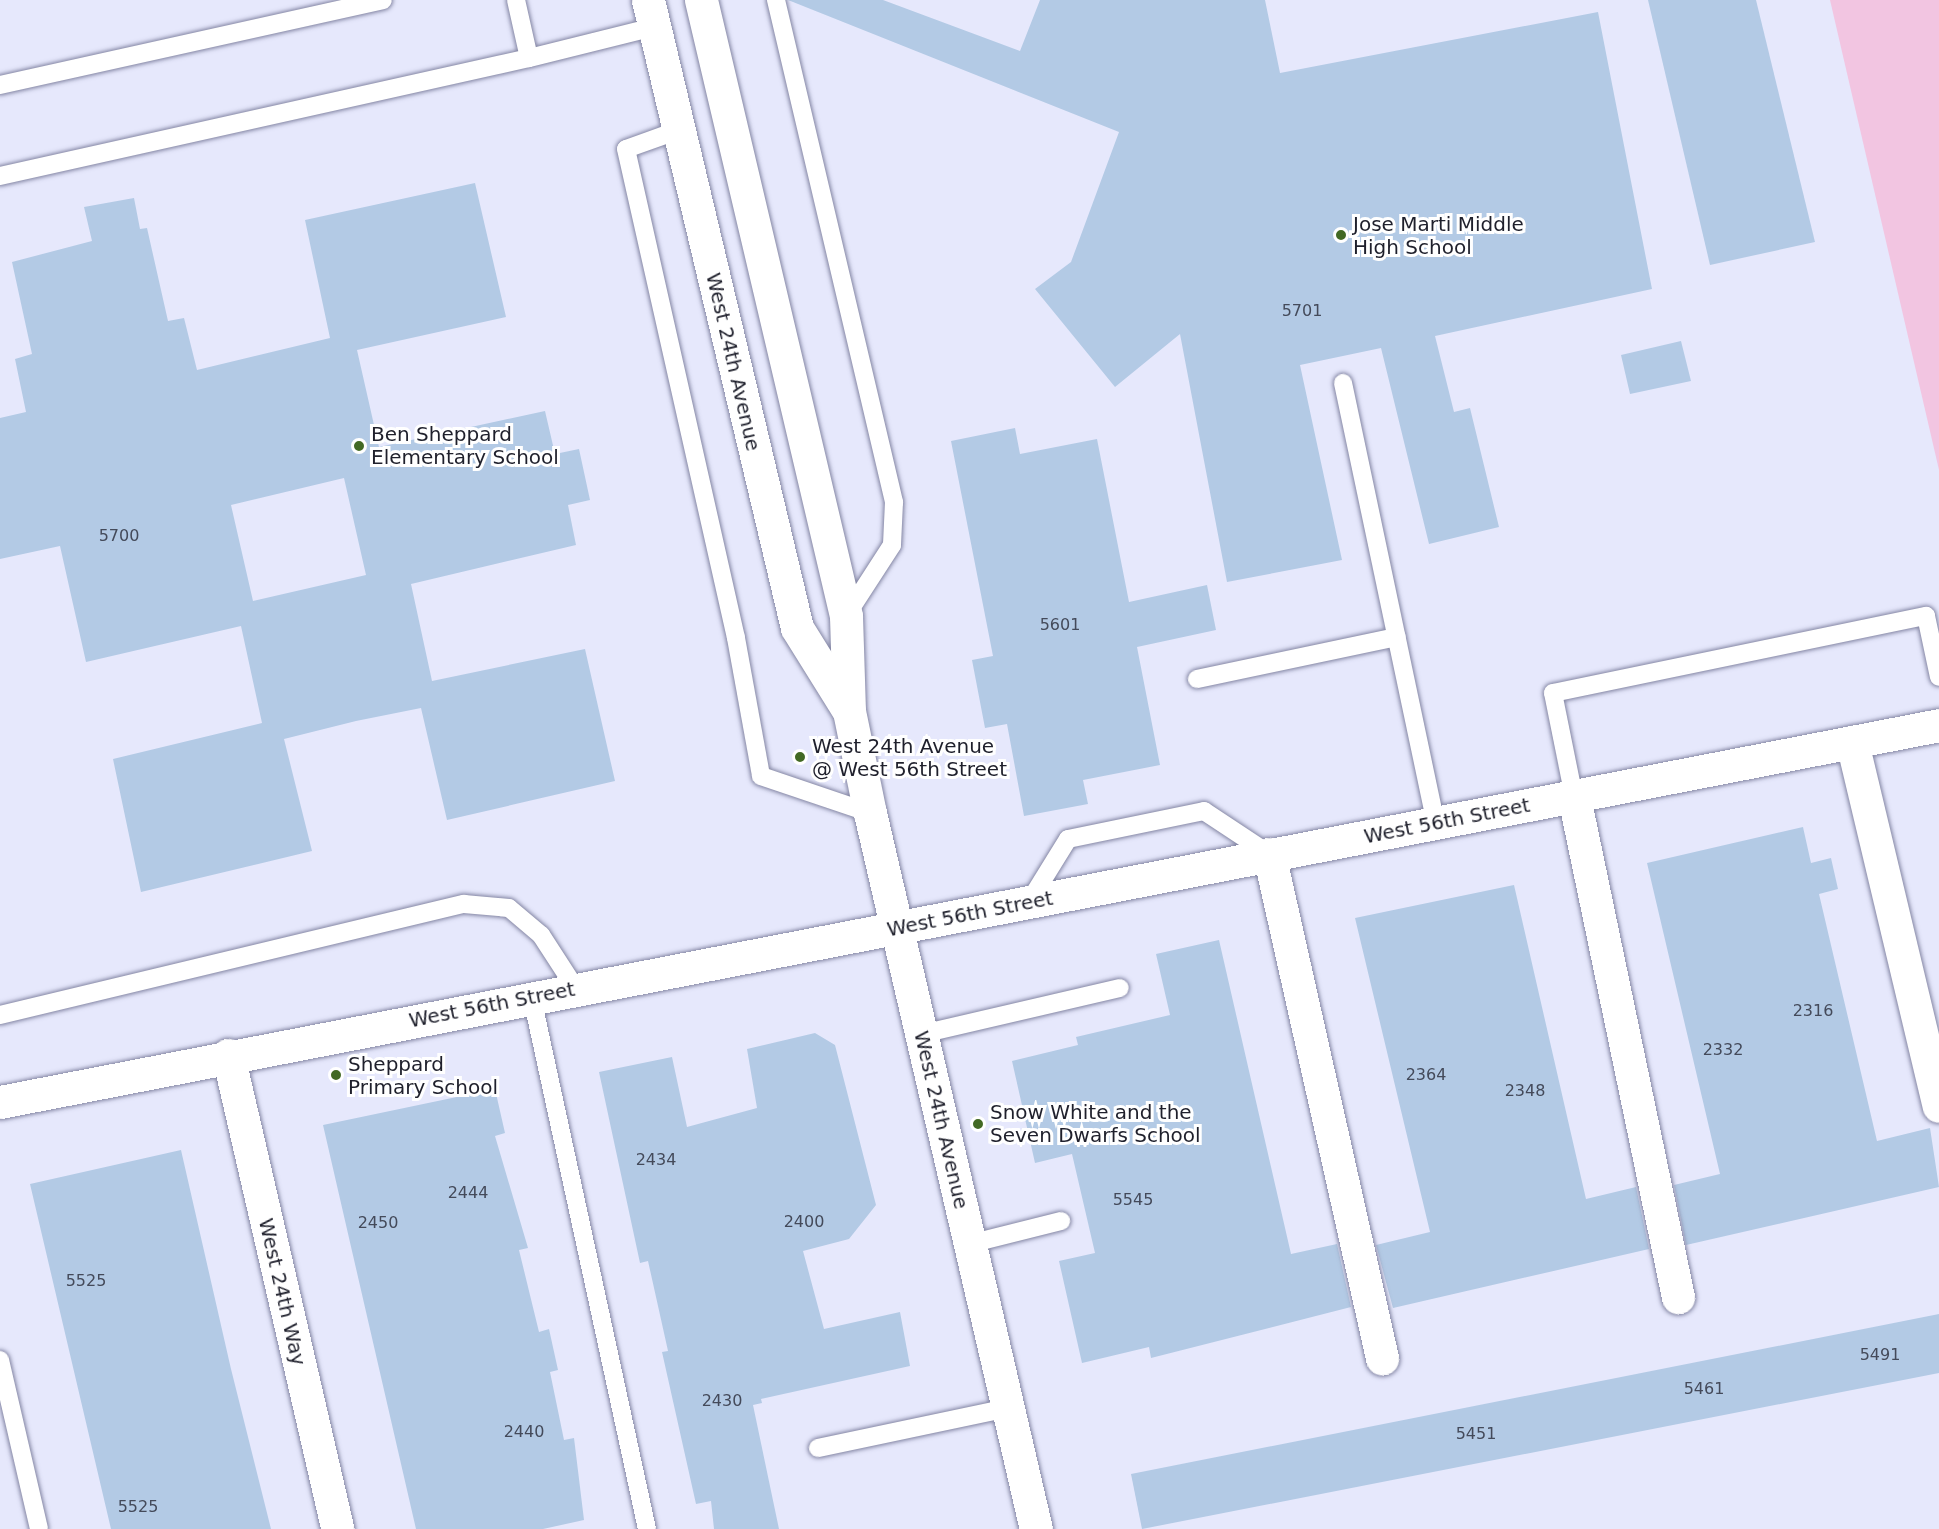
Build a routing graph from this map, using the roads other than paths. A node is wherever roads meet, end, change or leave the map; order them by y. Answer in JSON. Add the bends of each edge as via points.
{"nodes":[{"id":1,"x":383,"y":0,"type":"edge"},
{"id":2,"x":516,"y":0,"type":"edge"},
{"id":3,"x":701,"y":0,"type":"edge"},
{"id":4,"x":776,"y":0,"type":"edge"},
{"id":5,"x":651,"y":14,"type":"edge"},
{"id":6,"x":529,"y":58,"type":"junction"},
{"id":7,"x":0,"y":85,"type":"edge"},
{"id":8,"x":678,"y":130,"type":"junction"},
{"id":9,"x":0,"y":176,"type":"edge"},
{"id":10,"x":1343,"y":383,"type":"dead end"},
{"id":11,"x":846,"y":616,"type":"junction"},
{"id":12,"x":1397,"y":637,"type":"junction"},
{"id":13,"x":1939,"y":677,"type":"edge"},
{"id":14,"x":1197,"y":679,"type":"dead end"},
{"id":15,"x":849,"y":711,"type":"junction"},
{"id":16,"x":1939,"y":725,"type":"edge"},
{"id":17,"x":1852,"y":742,"type":"junction"},
{"id":18,"x":1574,"y":797,"type":"junction"},
{"id":19,"x":870,"y":813,"type":"junction"},
{"id":20,"x":1436,"y":823,"type":"junction"},
{"id":21,"x":1269,"y":854,"type":"junction"},
{"id":22,"x":1029,"y":902,"type":"junction"},
{"id":23,"x":898,"y":928,"type":"junction"},
{"id":24,"x":1120,"y":988,"type":"dead end"},
{"id":25,"x":576,"y":989,"type":"junction"},
{"id":26,"x":532,"y":998,"type":"junction"},
{"id":27,"x":0,"y":1015,"type":"edge"},
{"id":28,"x":922,"y":1034,"type":"junction"},
{"id":29,"x":228,"y":1055,"type":"junction"},
{"id":30,"x":0,"y":1102,"type":"edge"},
{"id":31,"x":1939,"y":1106,"type":"edge"},
{"id":32,"x":1061,"y":1221,"type":"dead end"},
{"id":33,"x":969,"y":1244,"type":"junction"},
{"id":34,"x":1678,"y":1297,"type":"dead end"},
{"id":35,"x":1382,"y":1358,"type":"dead end"},
{"id":36,"x":0,"y":1360,"type":"edge"},
{"id":37,"x":1007,"y":1408,"type":"junction"},
{"id":38,"x":818,"y":1448,"type":"dead end"},
{"id":39,"x":39,"y":1529,"type":"edge"},
{"id":40,"x":337,"y":1529,"type":"edge"},
{"id":41,"x":647,"y":1529,"type":"edge"},
{"id":42,"x":1036,"y":1529,"type":"edge"}],
"edges":[{"from":1,"to":7,"type":"lane"},
{"from":2,"to":6,"type":"lane"},
{"from":3,"to":11,"type":"street","name":"West 24th Avenue"},
{"from":4,"to":11,"type":"lane","via":[[894,502],[891,545]]},
{"from":5,"to":6,"type":"lane"},
{"from":5,"to":8,"type":"street","name":"West 24th Avenue"},
{"from":6,"to":9,"type":"lane"},
{"from":8,"to":15,"type":"street","name":"West 24th Avenue","via":[[796,628]]},
{"from":8,"to":19,"type":"lane","via":[[627,149],[736,638],[761,776]]},
{"from":10,"to":12,"type":"lane"},
{"from":11,"to":15,"type":"street","name":"West 24th Avenue"},
{"from":12,"to":14,"type":"lane"},
{"from":12,"to":20,"type":"lane"},
{"from":13,"to":18,"type":"lane","via":[[1926,616],[1553,693]]},
{"from":15,"to":19,"type":"street","name":"West 24th Avenue"},
{"from":16,"to":17,"type":"street","name":"West 56th Street"},
{"from":17,"to":18,"type":"street","name":"West 56th Street"},
{"from":17,"to":31,"type":"street"},
{"from":18,"to":20,"type":"street","name":"West 56th Street"},
{"from":18,"to":34,"type":"street"},
{"from":19,"to":23,"type":"street","name":"West 24th Avenue"},
{"from":20,"to":21,"type":"street","name":"West 56th Street"},
{"from":21,"to":22,"type":"street","name":"West 56th Street"},
{"from":21,"to":22,"type":"lane","via":[[1204,811],[1068,839]]},
{"from":21,"to":35,"type":"street"},
{"from":22,"to":23,"type":"street","name":"West 56th Street"},
{"from":23,"to":25,"type":"street","name":"West 56th Street"},
{"from":23,"to":28,"type":"street","name":"West 24th Avenue"},
{"from":24,"to":28,"type":"lane"},
{"from":25,"to":26,"type":"street","name":"West 56th Street"},
{"from":25,"to":27,"type":"lane","via":[[541,935],[509,908],[464,904]]},
{"from":26,"to":29,"type":"street","name":"West 56th Street"},
{"from":26,"to":41,"type":"lane"},
{"from":28,"to":33,"type":"street","name":"West 24th Avenue"},
{"from":29,"to":30,"type":"street","name":"West 56th Street"},
{"from":29,"to":40,"type":"street","name":"West 24th Way"},
{"from":32,"to":33,"type":"lane"},
{"from":33,"to":37,"type":"street","name":"West 24th Avenue"},
{"from":36,"to":39,"type":"lane"},
{"from":37,"to":38,"type":"lane"},
{"from":37,"to":42,"type":"street","name":"West 24th Avenue"}]}
